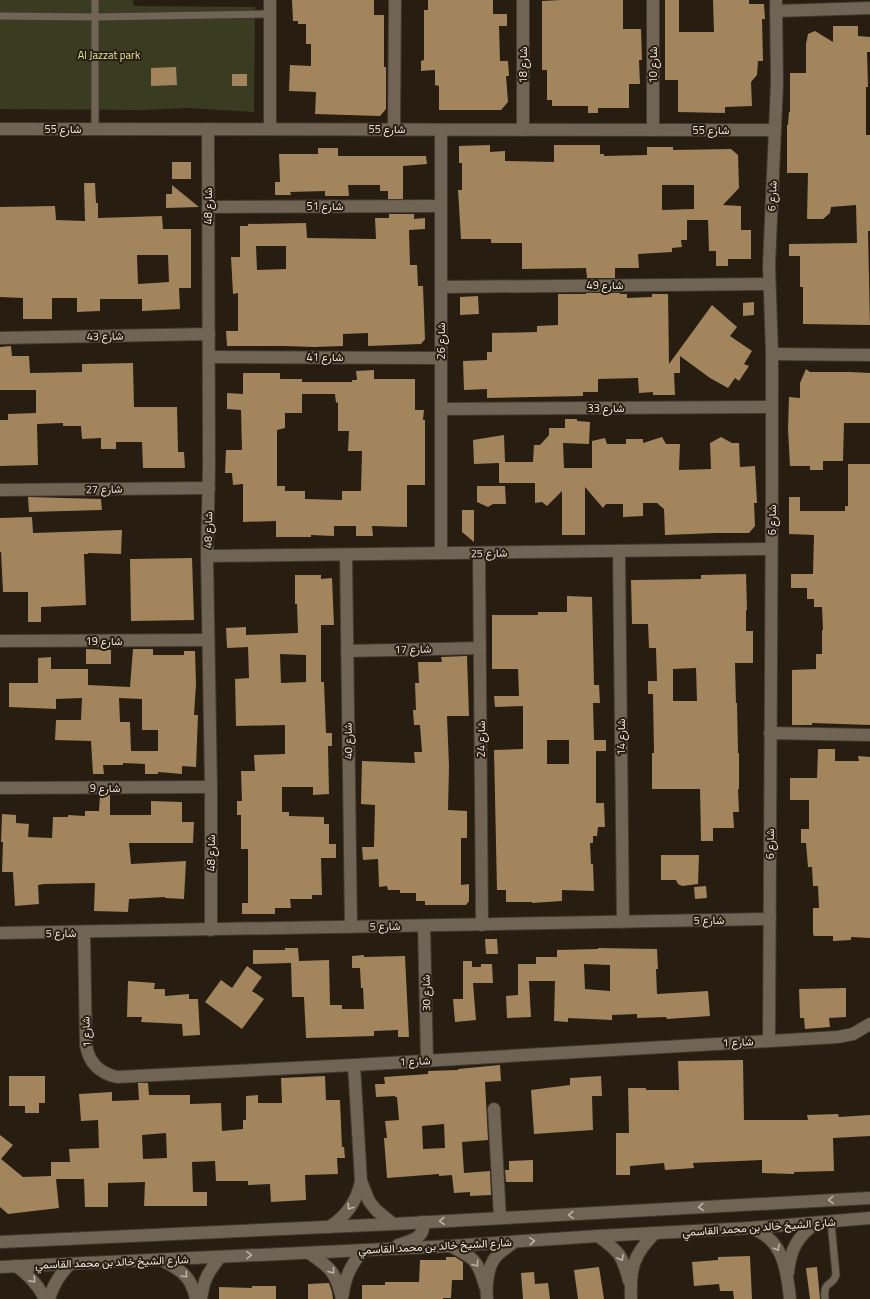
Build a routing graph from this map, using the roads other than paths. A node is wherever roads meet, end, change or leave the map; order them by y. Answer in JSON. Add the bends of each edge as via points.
{"nodes":[{"id":1,"x":95,"y":0,"type":"edge"},
{"id":2,"x":270,"y":0,"type":"edge"},
{"id":3,"x":395,"y":0,"type":"edge"},
{"id":4,"x":523,"y":0,"type":"edge"},
{"id":5,"x":653,"y":0,"type":"edge"},
{"id":6,"x":776,"y":5,"type":"edge"},
{"id":7,"x":870,"y":8,"type":"edge"},
{"id":8,"x":270,"y":14,"type":"junction"},
{"id":9,"x":0,"y":16,"type":"edge"},
{"id":10,"x":95,"y":17,"type":"junction"},
{"id":11,"x":0,"y":129,"type":"edge"},
{"id":12,"x":95,"y":129,"type":"junction"},
{"id":13,"x":208,"y":129,"type":"junction"},
{"id":14,"x":270,"y":129,"type":"junction"},
{"id":15,"x":394,"y":130,"type":"junction"},
{"id":16,"x":441,"y":130,"type":"junction"},
{"id":17,"x":523,"y":130,"type":"junction"},
{"id":18,"x":653,"y":130,"type":"junction"},
{"id":19,"x":775,"y":130,"type":"junction"},
{"id":20,"x":441,"y":206,"type":"junction"},
{"id":21,"x":208,"y":207,"type":"junction"},
{"id":22,"x":769,"y":284,"type":"junction"},
{"id":23,"x":441,"y":287,"type":"junction"},
{"id":24,"x":209,"y":334,"type":"junction"},
{"id":25,"x":0,"y":338,"type":"edge"},
{"id":26,"x":772,"y":354,"type":"junction"},
{"id":27,"x":870,"y":355,"type":"edge"},
{"id":28,"x":209,"y":357,"type":"junction"},
{"id":29,"x":440,"y":358,"type":"junction"},
{"id":30,"x":771,"y":407,"type":"junction"},
{"id":31,"x":441,"y":409,"type":"junction"},
{"id":32,"x":209,"y":488,"type":"junction"},
{"id":33,"x":0,"y":490,"type":"edge"},
{"id":34,"x":771,"y":549,"type":"junction"},
{"id":35,"x":619,"y":551,"type":"junction"},
{"id":36,"x":441,"y":553,"type":"junction"},
{"id":37,"x":479,"y":553,"type":"junction"},
{"id":38,"x":346,"y":555,"type":"junction"},
{"id":39,"x":207,"y":556,"type":"junction"},
{"id":40,"x":208,"y":640,"type":"junction"},
{"id":41,"x":0,"y":642,"type":"edge"},
{"id":42,"x":480,"y":648,"type":"junction"},
{"id":43,"x":347,"y":651,"type":"junction"},
{"id":44,"x":770,"y":733,"type":"junction"},
{"id":45,"x":870,"y":735,"type":"edge"},
{"id":46,"x":211,"y":787,"type":"junction"},
{"id":47,"x":0,"y":788,"type":"edge"},
{"id":48,"x":770,"y":919,"type":"junction"},
{"id":49,"x":622,"y":922,"type":"junction"},
{"id":50,"x":482,"y":925,"type":"junction"},
{"id":51,"x":424,"y":926,"type":"junction"},
{"id":52,"x":351,"y":927,"type":"junction"},
{"id":53,"x":211,"y":930,"type":"junction"},
{"id":54,"x":84,"y":932,"type":"junction"},
{"id":55,"x":0,"y":934,"type":"edge"},
{"id":56,"x":870,"y":1024,"type":"edge"},
{"id":57,"x":769,"y":1041,"type":"junction"},
{"id":58,"x":427,"y":1060,"type":"junction"},
{"id":59,"x":354,"y":1065,"type":"junction"},
{"id":60,"x":494,"y":1109,"type":"dead end"},
{"id":61,"x":361,"y":1181,"type":"junction"},
{"id":62,"x":870,"y":1198,"type":"edge"},
{"id":63,"x":500,"y":1218,"type":"junction"},
{"id":64,"x":870,"y":1218,"type":"edge"},
{"id":65,"x":422,"y":1222,"type":"junction"},
{"id":66,"x":831,"y":1222,"type":"junction"},
{"id":67,"x":816,"y":1223,"type":"junction"},
{"id":68,"x":393,"y":1224,"type":"junction"},
{"id":69,"x":329,"y":1227,"type":"junction"},
{"id":70,"x":750,"y":1228,"type":"junction"},
{"id":71,"x":655,"y":1233,"type":"junction"},
{"id":72,"x":598,"y":1236,"type":"junction"},
{"id":73,"x":0,"y":1242,"type":"edge"},
{"id":74,"x":514,"y":1242,"type":"junction"},
{"id":75,"x":450,"y":1246,"type":"junction"},
{"id":76,"x":387,"y":1249,"type":"junction"},
{"id":77,"x":363,"y":1250,"type":"junction"},
{"id":78,"x":309,"y":1253,"type":"junction"},
{"id":79,"x":220,"y":1257,"type":"junction"},
{"id":80,"x":162,"y":1260,"type":"junction"},
{"id":81,"x":70,"y":1264,"type":"junction"},
{"id":82,"x":16,"y":1266,"type":"junction"},
{"id":83,"x":0,"y":1267,"type":"edge"},
{"id":84,"x":788,"y":1280,"type":"junction"},
{"id":85,"x":631,"y":1294,"type":"edge"},
{"id":86,"x":487,"y":1296,"type":"edge"},
{"id":87,"x":45,"y":1299,"type":"edge"},
{"id":88,"x":49,"y":1299,"type":"edge"},
{"id":89,"x":196,"y":1299,"type":"edge"},
{"id":90,"x":201,"y":1299,"type":"edge"},
{"id":91,"x":790,"y":1299,"type":"edge"},
{"id":92,"x":825,"y":1299,"type":"edge"}],
"edges":[{"from":1,"to":10,"type":"lane"},
{"from":2,"to":8,"type":"street"},
{"from":3,"to":15,"type":"street"},
{"from":4,"to":17,"type":"street","name":"شارع 18"},
{"from":5,"to":18,"type":"street","name":"شارع 10"},
{"from":6,"to":7,"type":"street"},
{"from":6,"to":19,"type":"street","name":"شارع 6"},
{"from":8,"to":10,"type":"lane"},
{"from":8,"to":14,"type":"street"},
{"from":9,"to":10,"type":"lane"},
{"from":10,"to":12,"type":"lane"},
{"from":11,"to":12,"type":"street","name":"شارع 55"},
{"from":12,"to":13,"type":"street","name":"شارع 55"},
{"from":13,"to":14,"type":"street","name":"شارع 55"},
{"from":13,"to":21,"type":"street","name":"شارع 48"},
{"from":14,"to":15,"type":"street","name":"شارع 55"},
{"from":15,"to":16,"type":"street","name":"شارع 55"},
{"from":16,"to":17,"type":"street","name":"شارع 55"},
{"from":16,"to":20,"type":"street","name":"شارع 26"},
{"from":17,"to":18,"type":"street","name":"شارع 55"},
{"from":18,"to":19,"type":"street","name":"شارع 55"},
{"from":19,"to":22,"type":"street","name":"شارع 6"},
{"from":20,"to":21,"type":"street","name":"شارع 51"},
{"from":20,"to":23,"type":"street","name":"شارع 26"},
{"from":21,"to":24,"type":"street","name":"شارع 48"},
{"from":22,"to":23,"type":"street","name":"شارع 49"},
{"from":22,"to":26,"type":"street","name":"شارع 6"},
{"from":23,"to":29,"type":"street","name":"شارع 26"},
{"from":24,"to":25,"type":"street","name":"شارع 43"},
{"from":24,"to":28,"type":"street","name":"شارع 48"},
{"from":26,"to":27,"type":"street"},
{"from":26,"to":30,"type":"street","name":"شارع 6"},
{"from":28,"to":29,"type":"street","name":"شارع 41"},
{"from":28,"to":32,"type":"street","name":"شارع 48"},
{"from":29,"to":31,"type":"street","name":"شارع 26"},
{"from":30,"to":31,"type":"street","name":"شارع 33"},
{"from":30,"to":34,"type":"street","name":"شارع 6"},
{"from":31,"to":36,"type":"street","name":"شارع 26"},
{"from":32,"to":33,"type":"street","name":"شارع 27"},
{"from":32,"to":39,"type":"street","name":"شارع 48"},
{"from":34,"to":35,"type":"street","name":"شارع 25"},
{"from":34,"to":44,"type":"street","name":"شارع 6"},
{"from":35,"to":37,"type":"street","name":"شارع 25"},
{"from":35,"to":49,"type":"street","name":"شارع 14"},
{"from":36,"to":37,"type":"street","name":"شارع 25"},
{"from":36,"to":38,"type":"street","name":"شارع 25"},
{"from":37,"to":42,"type":"street","name":"شارع 24"},
{"from":38,"to":39,"type":"street","name":"شارع 25"},
{"from":38,"to":43,"type":"street","name":"شارع 40"},
{"from":39,"to":40,"type":"street","name":"شارع 48"},
{"from":40,"to":41,"type":"street","name":"شارع 19"},
{"from":40,"to":46,"type":"street","name":"شارع 48"},
{"from":42,"to":43,"type":"street","name":"شارع 17"},
{"from":42,"to":50,"type":"street","name":"شارع 24"},
{"from":43,"to":52,"type":"street","name":"شارع 40"},
{"from":44,"to":45,"type":"street"},
{"from":44,"to":48,"type":"street","name":"شارع 6"},
{"from":46,"to":47,"type":"street","name":"شارع 9"},
{"from":46,"to":53,"type":"street","name":"شارع 48"},
{"from":48,"to":49,"type":"street","name":"شارع 5"},
{"from":48,"to":57,"type":"street","name":"شارع 6"},
{"from":49,"to":50,"type":"street","name":"شارع 5"},
{"from":50,"to":51,"type":"street","name":"شارع 5"},
{"from":51,"to":52,"type":"street","name":"شارع 5"},
{"from":51,"to":58,"type":"street","name":"شارع 30"},
{"from":52,"to":53,"type":"street","name":"شارع 5"},
{"from":53,"to":54,"type":"street","name":"شارع 5"},
{"from":54,"to":55,"type":"street","name":"شارع 5"},
{"from":54,"to":59,"type":"street","name":"شارع 1","via":[[86,1045],[93,1064],[110,1076]]},
{"from":56,"to":57,"type":"street","name":"شارع 1","via":[[846,1036]]},
{"from":57,"to":58,"type":"street","name":"شارع 1"},
{"from":58,"to":59,"type":"street","name":"شارع 1"},
{"from":59,"to":61,"type":"street"},
{"from":60,"to":63,"type":"street"},
{"from":61,"to":68,"type":"street","via":[[369,1201]]},
{"from":61,"to":69,"type":"street","one_way":true,"via":[[351,1208]]},
{"from":62,"to":63,"type":"street","name":"شارع الشيخ خالد بن محمد القاسمي","one_way":true},
{"from":63,"to":65,"type":"street","name":"شارع الشيخ خالد بن محمد القاسمي","one_way":true},
{"from":64,"to":66,"type":"street","name":"شارع الشيخ خالد بن محمد القاسمي"},
{"from":65,"to":68,"type":"street","name":"شارع الشيخ خالد بن محمد القاسمي"},
{"from":65,"to":76,"type":"street","via":[[423,1230],[419,1236]]},
{"from":66,"to":67,"type":"street","name":"شارع الشيخ خالد بن محمد القاسمي"},
{"from":66,"to":92,"type":"lane","via":[[836,1275],[835,1280],[826,1286]]},
{"from":67,"to":70,"type":"street","name":"شارع الشيخ خالد بن محمد القاسمي"},
{"from":67,"to":84,"type":"street","via":[[803,1234],[794,1247],[789,1261]]},
{"from":68,"to":69,"type":"street","name":"شارع الشيخ خالد بن محمد القاسمي"},
{"from":69,"to":73,"type":"street","name":"شارع الشيخ خالد بن محمد القاسمي"},
{"from":70,"to":71,"type":"street","name":"شارع الشيخ خالد بن محمد القاسمي"},
{"from":70,"to":84,"type":"street","one_way":true,"via":[[766,1235],[777,1247]]},
{"from":71,"to":72,"type":"street","name":"شارع الشيخ خالد بن محمد القاسمي"},
{"from":71,"to":85,"type":"street","via":[[636,1256]]},
{"from":74,"to":72,"type":"street","name":"شارع الشيخ خالد بن محمد القاسمي","one_way":true},
{"from":72,"to":85,"type":"street","one_way":true,"via":[[622,1258]]},
{"from":74,"to":75,"type":"street","name":"شارع الشيخ خالد بن محمد القاسمي"},
{"from":74,"to":86,"type":"street","via":[[493,1262],[489,1272]]},
{"from":75,"to":76,"type":"street","name":"شارع الشيخ خالد بن محمد القاسمي"},
{"from":75,"to":86,"type":"street","one_way":true,"via":[[476,1262]]},
{"from":76,"to":77,"type":"street","name":"شارع الشيخ خالد بن محمد القاسمي"},
{"from":77,"to":78,"type":"street","name":"شارع الشيخ خالد بن محمد القاسمي"},
{"from":78,"to":77,"type":"street","one_way":true,"via":[[332,1271],[342,1299],[346,1276]]},
{"from":79,"to":78,"type":"street","name":"شارع الشيخ خالد بن محمد القاسمي","one_way":true},
{"from":79,"to":80,"type":"street","name":"شارع الشيخ خالد بن محمد القاسمي"},
{"from":79,"to":90,"type":"street","via":[[207,1274]]},
{"from":80,"to":81,"type":"street","name":"شارع الشيخ خالد بن محمد القاسمي"},
{"from":80,"to":89,"type":"street","one_way":true,"via":[[185,1275]]},
{"from":81,"to":82,"type":"street","name":"شارع الشيخ خالد بن محمد القاسمي"},
{"from":81,"to":88,"type":"street","via":[[58,1277]]},
{"from":82,"to":83,"type":"street","name":"شارع الشيخ خالد بن محمد القاسمي"},
{"from":82,"to":87,"type":"street","one_way":true,"via":[[31,1277]]},
{"from":84,"to":91,"type":"street"}]}
